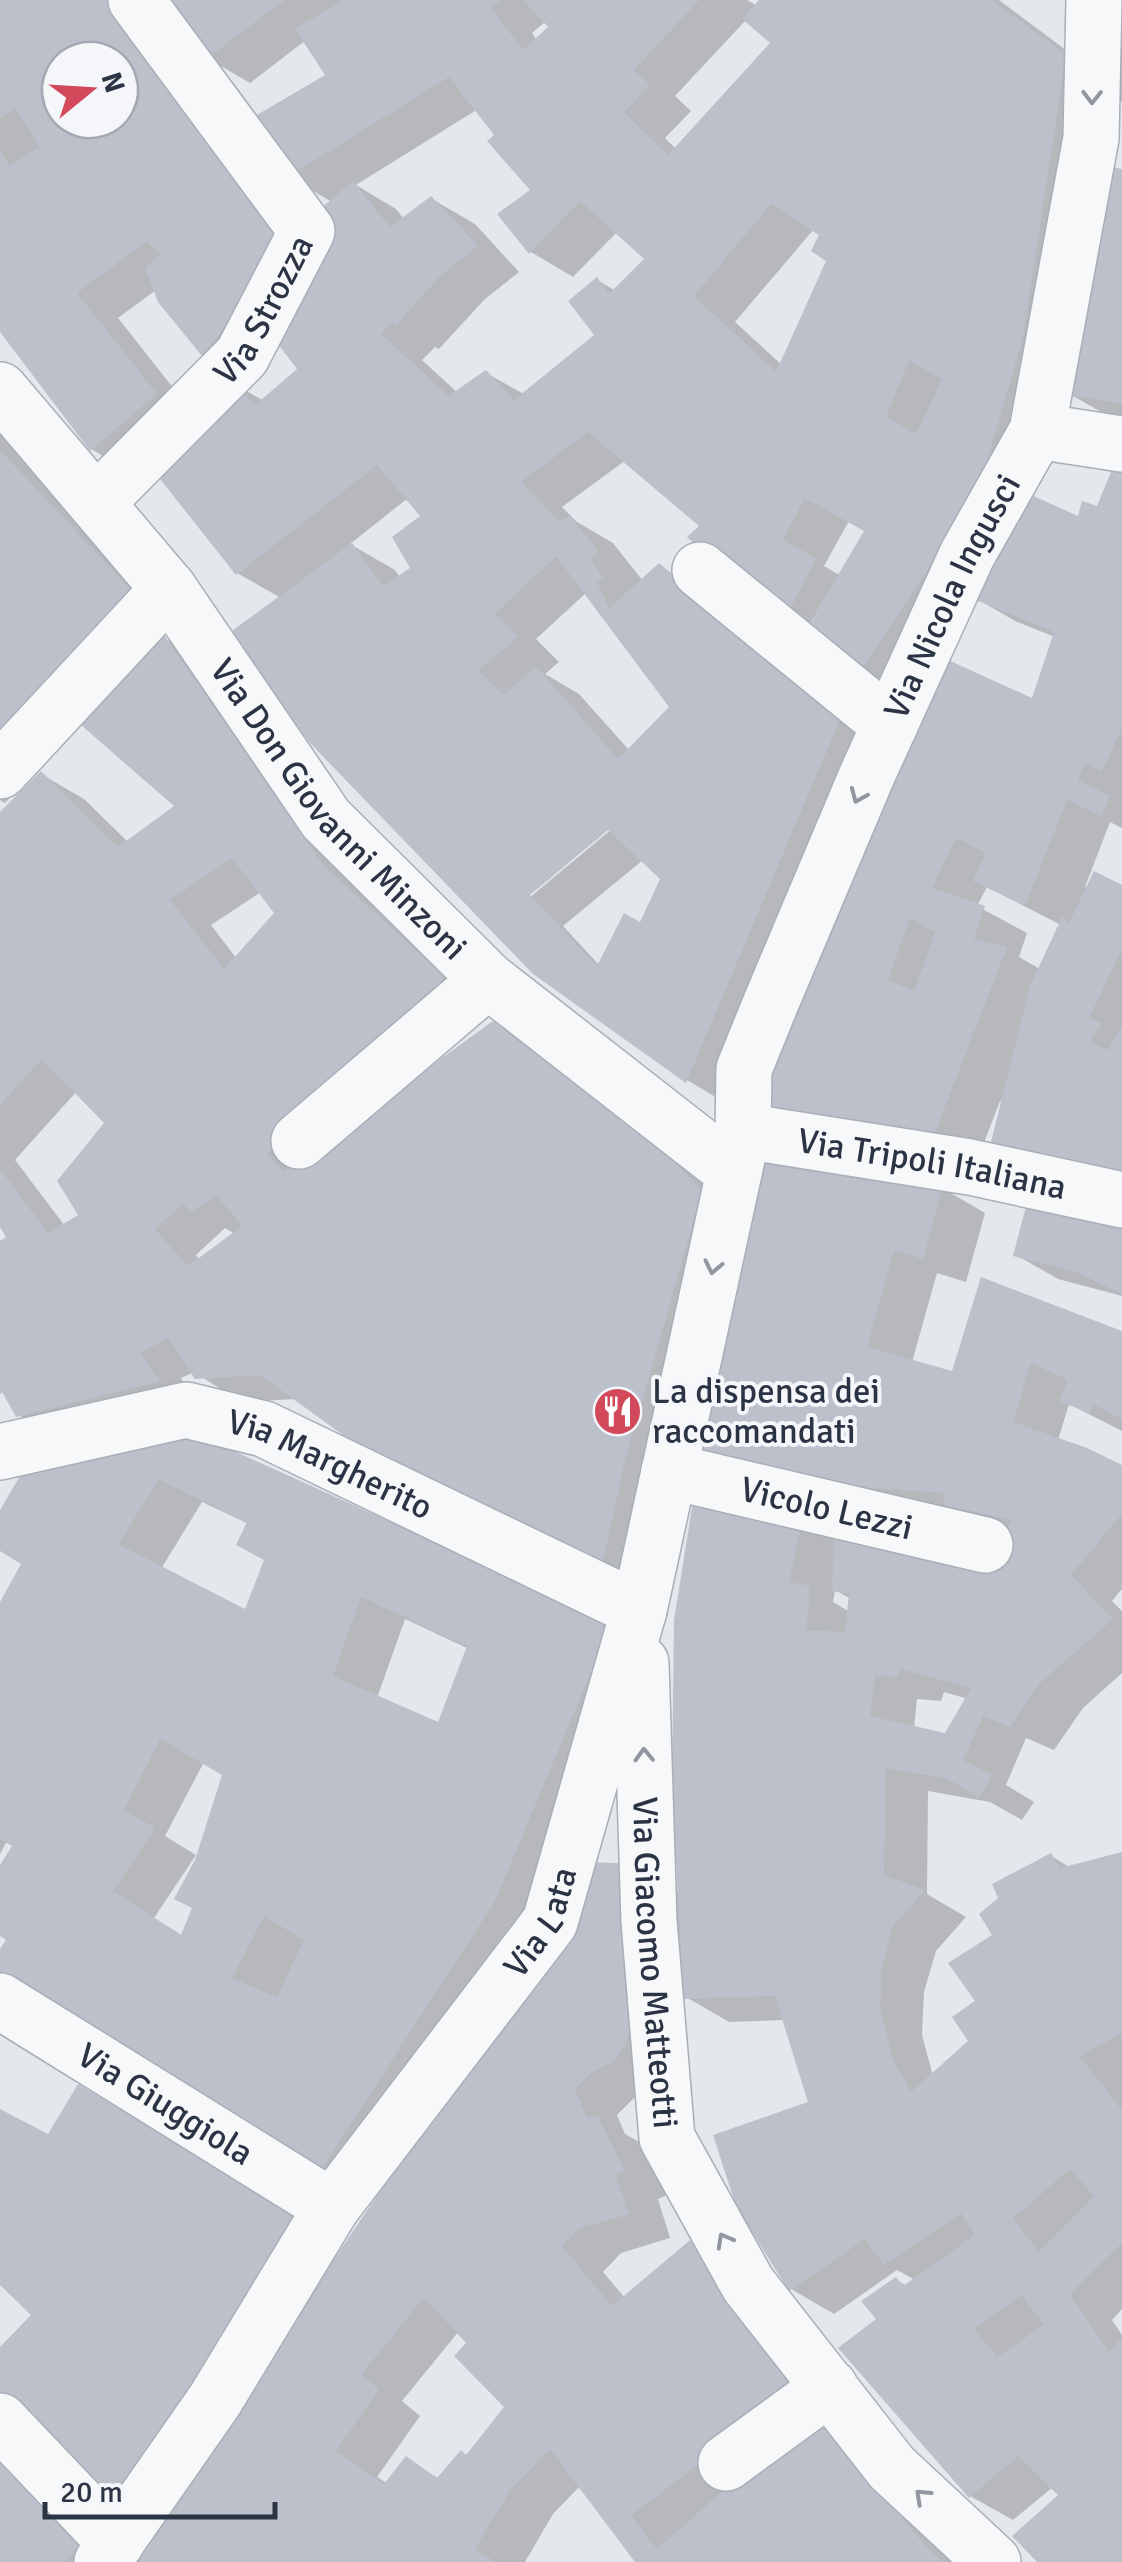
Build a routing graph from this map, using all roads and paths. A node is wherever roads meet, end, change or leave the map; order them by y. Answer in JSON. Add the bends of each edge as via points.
{"nodes":[{"id":1,"x":136,"y":0,"type":"edge"},
{"id":2,"x":1094,"y":0,"type":"edge"},
{"id":3,"x":0,"y":390,"type":"edge"},
{"id":4,"x":1037,"y":431,"type":"junction"},
{"id":5,"x":1122,"y":444,"type":"edge"},
{"id":6,"x":96,"y":503,"type":"junction"},
{"id":7,"x":700,"y":570,"type":"dead end"},
{"id":8,"x":169,"y":589,"type":"junction"},
{"id":9,"x":890,"y":726,"type":"junction"},
{"id":10,"x":0,"y":772,"type":"edge"},
{"id":11,"x":488,"y":980,"type":"junction"},
{"id":12,"x":299,"y":1142,"type":"dead end"},
{"id":13,"x":738,"y":1151,"type":"junction"},
{"id":14,"x":1122,"y":1200,"type":"edge"},
{"id":15,"x":0,"y":1452,"type":"edge"},
{"id":16,"x":669,"y":1471,"type":"junction"},
{"id":17,"x":985,"y":1545,"type":"dead end"},
{"id":18,"x":639,"y":1610,"type":"junction"},
{"id":19,"x":0,"y":2001,"type":"edge"},
{"id":20,"x":332,"y":2207,"type":"junction"},
{"id":21,"x":830,"y":2387,"type":"junction"},
{"id":22,"x":0,"y":2421,"type":"edge"},
{"id":23,"x":726,"y":2463,"type":"dead end"},
{"id":24,"x":109,"y":2552,"type":"edge"},
{"id":25,"x":994,"y":2562,"type":"edge"}],
"edges":[{"from":1,"to":6,"type":"street","name":"Via Strozza","via":[[307,230],[242,356]]},
{"from":2,"to":4,"type":"street","name":"Via Nicola Ingusci","one_way":true,"via":[[1092,138]]},
{"from":3,"to":6,"type":"street","name":"Via Don Giovanni Minzoni"},
{"from":4,"to":5,"type":"street"},
{"from":4,"to":9,"type":"street","name":"Via Nicola Ingusci","via":[[967,554]]},
{"from":6,"to":8,"type":"street","name":"Via Don Giovanni Minzoni"},
{"from":7,"to":9,"type":"street"},
{"from":8,"to":10,"type":"street"},
{"from":8,"to":11,"type":"street","name":"Via Don Giovanni Minzoni","via":[[326,820]]},
{"from":9,"to":13,"type":"street","name":"Via Nicola Ingusci","one_way":true,"via":[[744,1069]]},
{"from":11,"to":12,"type":"street"},
{"from":11,"to":13,"type":"street","name":"Via Don Giovanni Minzoni"},
{"from":13,"to":14,"type":"street","name":"Via Tripoli Italiana","via":[[970,1167]]},
{"from":13,"to":16,"type":"street","name":"Via Lata","one_way":true},
{"from":15,"to":18,"type":"street","name":"Via Margherito","via":[[186,1410],[264,1429]]},
{"from":16,"to":17,"type":"street","name":"Vicolo Lezzi"},
{"from":16,"to":18,"type":"street","name":"Via Lata"},
{"from":18,"to":20,"type":"street","name":"Via Lata","via":[[550,1922]]},
{"from":21,"to":18,"type":"street","name":"Via Giacomo Matteotti","one_way":true,"via":[[748,2284],[667,2138],[649,1920]]},
{"from":19,"to":20,"type":"street","name":"Via Giuggiola"},
{"from":20,"to":24,"type":"street","name":"Via Lata","via":[[215,2400]]},
{"from":21,"to":23,"type":"street"},
{"from":25,"to":21,"type":"street","name":"Via Giacomo Matteotti","one_way":true,"via":[[892,2468]]},
{"from":22,"to":24,"type":"street"}]}
